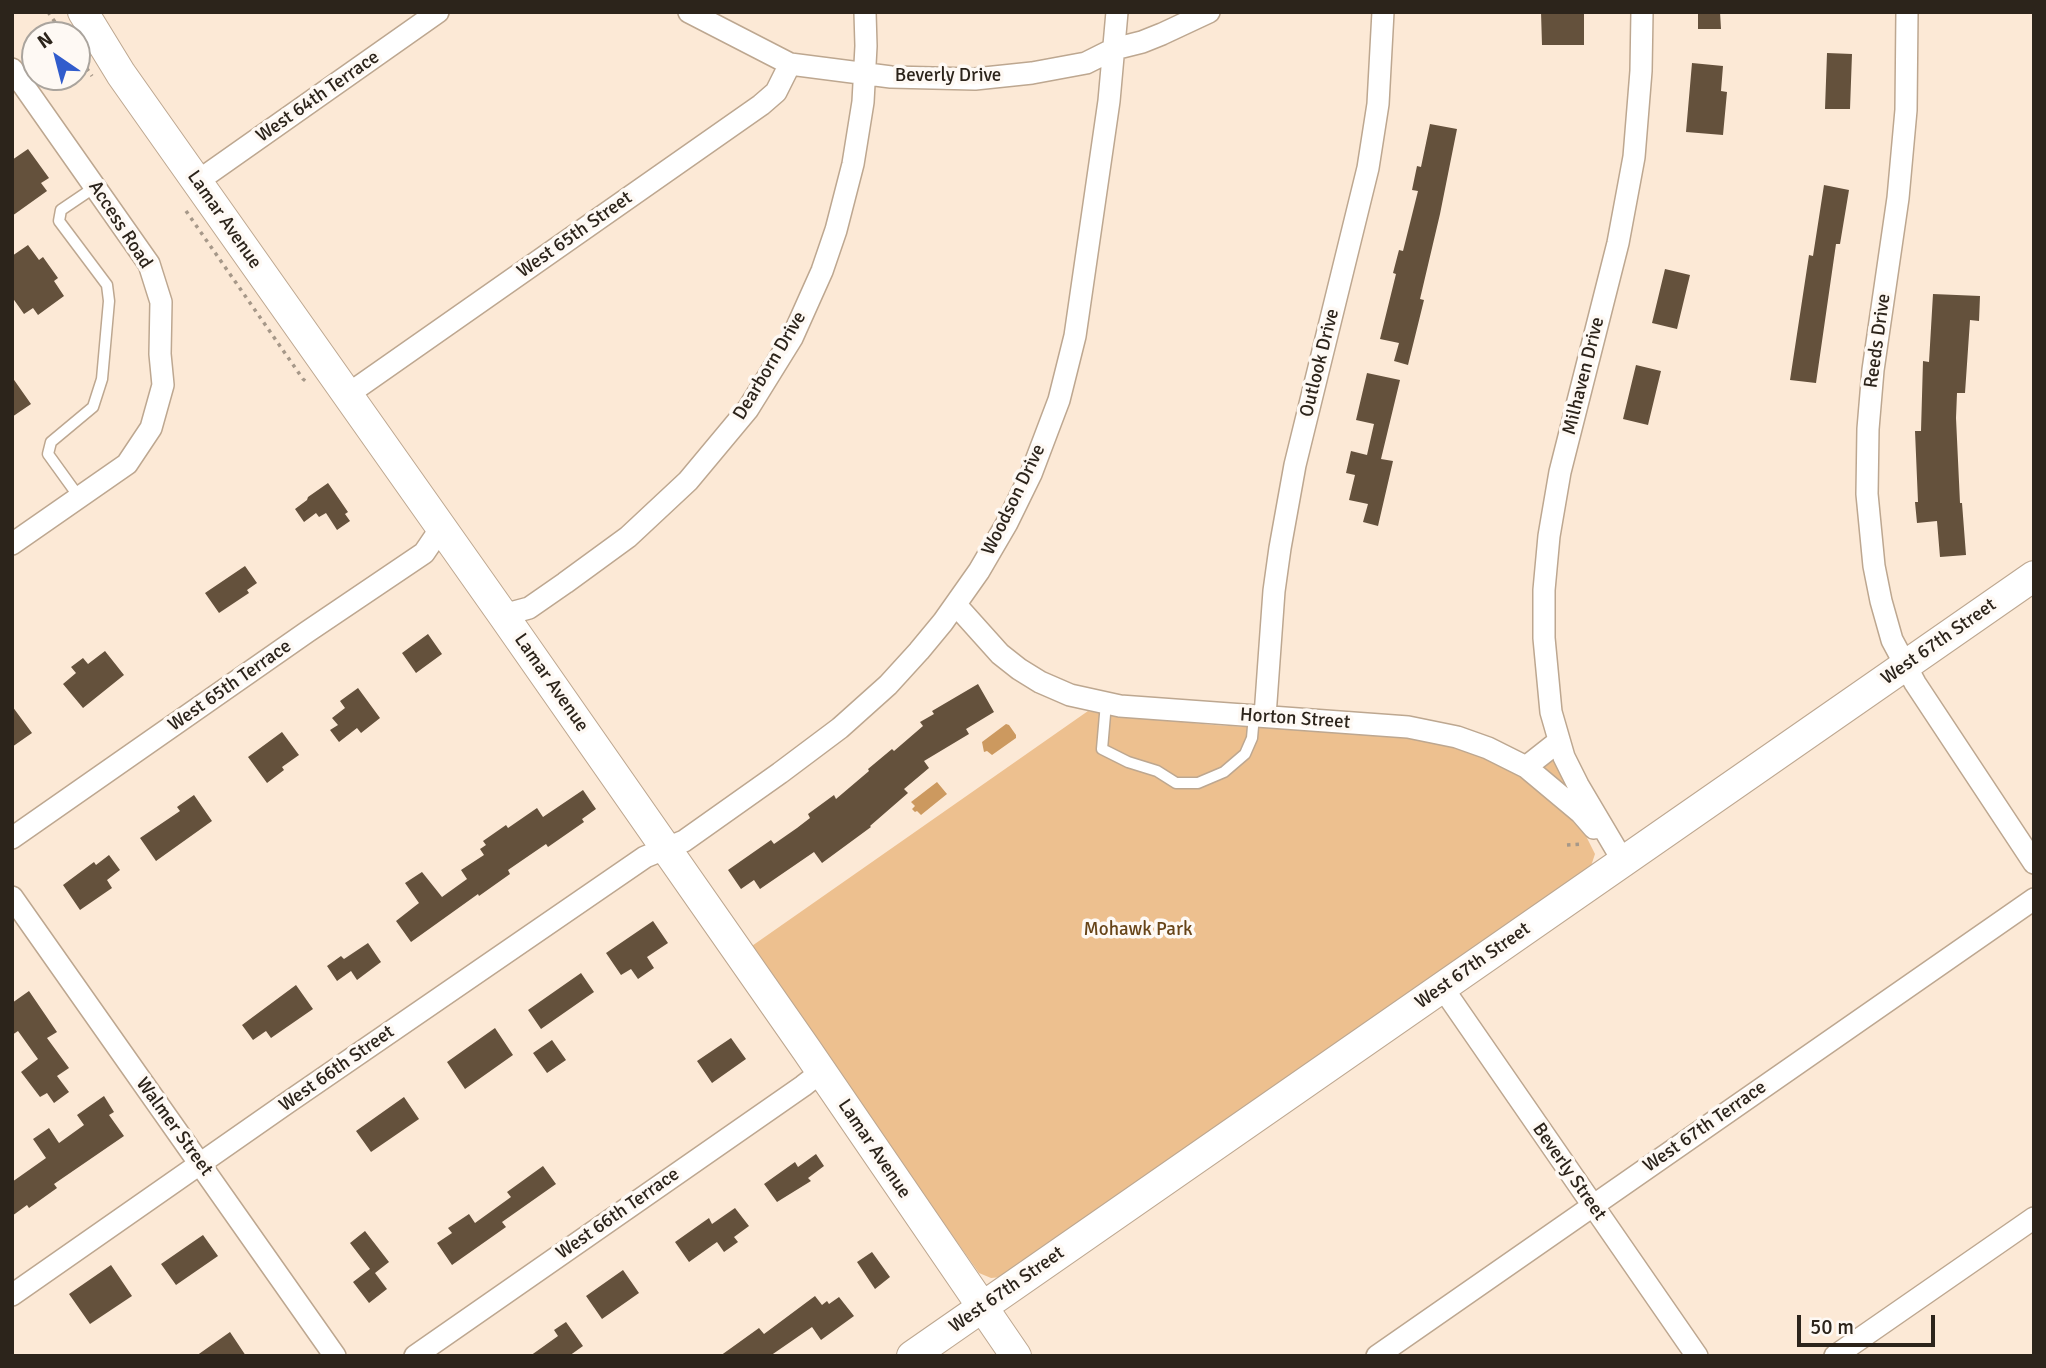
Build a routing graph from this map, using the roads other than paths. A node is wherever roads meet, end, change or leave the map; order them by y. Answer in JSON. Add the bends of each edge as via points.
{"nodes":[{"id":1,"x":83,"y":12,"type":"edge"},
{"id":2,"x":438,"y":12,"type":"edge"},
{"id":3,"x":689,"y":12,"type":"edge"},
{"id":4,"x":865,"y":12,"type":"edge"},
{"id":5,"x":1117,"y":12,"type":"edge"},
{"id":6,"x":1209,"y":12,"type":"edge"},
{"id":7,"x":1383,"y":12,"type":"edge"},
{"id":8,"x":1642,"y":12,"type":"edge"},
{"id":9,"x":1907,"y":12,"type":"edge"},
{"id":10,"x":1114,"y":49,"type":"junction"},
{"id":11,"x":790,"y":64,"type":"junction"},
{"id":12,"x":12,"y":69,"type":"edge"},
{"id":13,"x":864,"y":73,"type":"junction"},
{"id":14,"x":198,"y":181,"type":"junction"},
{"id":15,"x":95,"y":187,"type":"junction"},
{"id":16,"x":347,"y":395,"type":"junction"},
{"id":17,"x":79,"y":498,"type":"junction"},
{"id":18,"x":441,"y":528,"type":"junction"},
{"id":19,"x":12,"y":544,"type":"edge"},
{"id":20,"x":2034,"y":576,"type":"edge"},
{"id":21,"x":956,"y":605,"type":"junction"},
{"id":22,"x":503,"y":615,"type":"junction"},
{"id":23,"x":1906,"y":665,"type":"junction"},
{"id":24,"x":1106,"y":703,"type":"junction"},
{"id":25,"x":1259,"y":716,"type":"junction"},
{"id":26,"x":1559,"y":741,"type":"junction"},
{"id":27,"x":1526,"y":767,"type":"junction"},
{"id":28,"x":12,"y":838,"type":"edge"},
{"id":29,"x":665,"y":849,"type":"junction"},
{"id":30,"x":1623,"y":862,"type":"junction"},
{"id":31,"x":2034,"y":863,"type":"edge"},
{"id":32,"x":12,"y":897,"type":"edge"},
{"id":33,"x":2034,"y":899,"type":"edge"},
{"id":34,"x":1443,"y":987,"type":"junction"},
{"id":35,"x":821,"y":1072,"type":"junction"},
{"id":36,"x":200,"y":1165,"type":"junction"},
{"id":37,"x":1592,"y":1206,"type":"junction"},
{"id":38,"x":2034,"y":1218,"type":"edge"},
{"id":39,"x":12,"y":1295,"type":"edge"},
{"id":40,"x":982,"y":1307,"type":"junction"},
{"id":41,"x":335,"y":1356,"type":"edge"},
{"id":42,"x":415,"y":1356,"type":"edge"},
{"id":43,"x":912,"y":1356,"type":"edge"},
{"id":44,"x":1016,"y":1356,"type":"edge"},
{"id":45,"x":1377,"y":1356,"type":"edge"},
{"id":46,"x":1697,"y":1356,"type":"edge"},
{"id":47,"x":1835,"y":1356,"type":"edge"}],
"edges":[{"from":1,"to":14,"type":"street","name":"Lamar Avenue"},
{"from":2,"to":14,"type":"street","name":"West 64th Terrace"},
{"from":3,"to":11,"type":"street","name":"Beverly Drive"},
{"from":4,"to":13,"type":"street","name":"Dearborn Drive"},
{"from":5,"to":10,"type":"street","name":"Woodson Drive"},
{"from":6,"to":10,"type":"street","name":"Beverly Drive","via":[[1142,42]]},
{"from":7,"to":25,"type":"street","name":"Outlook Drive","via":[[1378,104],[1368,168],[1295,465]]},
{"from":8,"to":26,"type":"street","name":"Milhaven Drive","via":[[1634,157],[1549,536],[1544,638],[1551,712]]},
{"from":9,"to":23,"type":"street","name":"Reeds Drive","via":[[1906,110],[1873,370],[1867,481],[1881,601],[1892,640]]},
{"from":10,"to":13,"type":"street","name":"Beverly Drive","via":[[1086,63],[975,79]]},
{"from":10,"to":21,"type":"street","name":"Woodson Drive","via":[[1075,336],[1059,400],[1007,523]]},
{"from":11,"to":13,"type":"street","name":"Beverly Drive"},
{"from":11,"to":16,"type":"street","name":"West 65th Street","via":[[776,92],[761,105]]},
{"from":12,"to":15,"type":"street","name":"Access Road"},
{"from":13,"to":22,"type":"street","name":"Dearborn Drive","via":[[853,164],[822,271],[792,338],[748,409],[688,481],[628,537],[529,608]]},
{"from":14,"to":16,"type":"street","name":"Lamar Avenue"},
{"from":15,"to":17,"type":"street","name":"Access Road","via":[[149,264],[161,302],[163,385],[151,428],[127,464]]},
{"from":15,"to":17,"type":"lane","via":[[61,210],[59,221],[107,285],[109,301],[102,379],[93,407],[51,442],[48,454]]},
{"from":16,"to":18,"type":"street","name":"Lamar Avenue"},
{"from":17,"to":19,"type":"street","name":"Access Road"},
{"from":18,"to":22,"type":"street","name":"Lamar Avenue"},
{"from":18,"to":28,"type":"street","name":"West 65th Terrace","via":[[424,553]]},
{"from":20,"to":23,"type":"street","name":"West 67th Street"},
{"from":21,"to":24,"type":"street","name":"Horton Street","via":[[1019,669],[1070,695]]},
{"from":21,"to":29,"type":"street","name":"Woodson Drive","via":[[888,685],[840,728],[684,841]]},
{"from":22,"to":29,"type":"street","name":"Lamar Avenue"},
{"from":23,"to":30,"type":"street","name":"West 67th Street"},
{"from":23,"to":31,"type":"street","name":"Reeds Drive"},
{"from":24,"to":25,"type":"street","name":"Horton Street"},
{"from":24,"to":25,"type":"lane","via":[[1102,750],[1176,783],[1198,783],[1224,772],[1245,754]]},
{"from":25,"to":27,"type":"street","name":"Horton Street","via":[[1408,727],[1457,737]]},
{"from":26,"to":27,"type":"street"},
{"from":26,"to":30,"type":"street","name":"Milhaven Drive","via":[[1578,785]]},
{"from":27,"to":30,"type":"street","name":"Horton Street","via":[[1581,813]]},
{"from":29,"to":35,"type":"street","name":"Lamar Avenue"},
{"from":29,"to":36,"type":"street","name":"West 66th Street","via":[[645,857]]},
{"from":30,"to":34,"type":"street","name":"West 67th Street"},
{"from":32,"to":36,"type":"street","name":"Walmer Street"},
{"from":33,"to":37,"type":"street","name":"West 67th Terrace"},
{"from":34,"to":37,"type":"street","name":"Beverly Street"},
{"from":34,"to":40,"type":"street","name":"West 67th Street"},
{"from":35,"to":40,"type":"street","name":"Lamar Avenue"},
{"from":35,"to":42,"type":"street","name":"West 66th Terrace"},
{"from":36,"to":39,"type":"street","name":"West 66th Street"},
{"from":36,"to":41,"type":"street","name":"Walmer Street"},
{"from":37,"to":45,"type":"street","name":"West 67th Terrace"},
{"from":37,"to":46,"type":"street","name":"Beverly Street"},
{"from":38,"to":47,"type":"street"},
{"from":40,"to":43,"type":"street","name":"West 67th Street"},
{"from":40,"to":44,"type":"street","name":"Lamar Avenue"}]}
